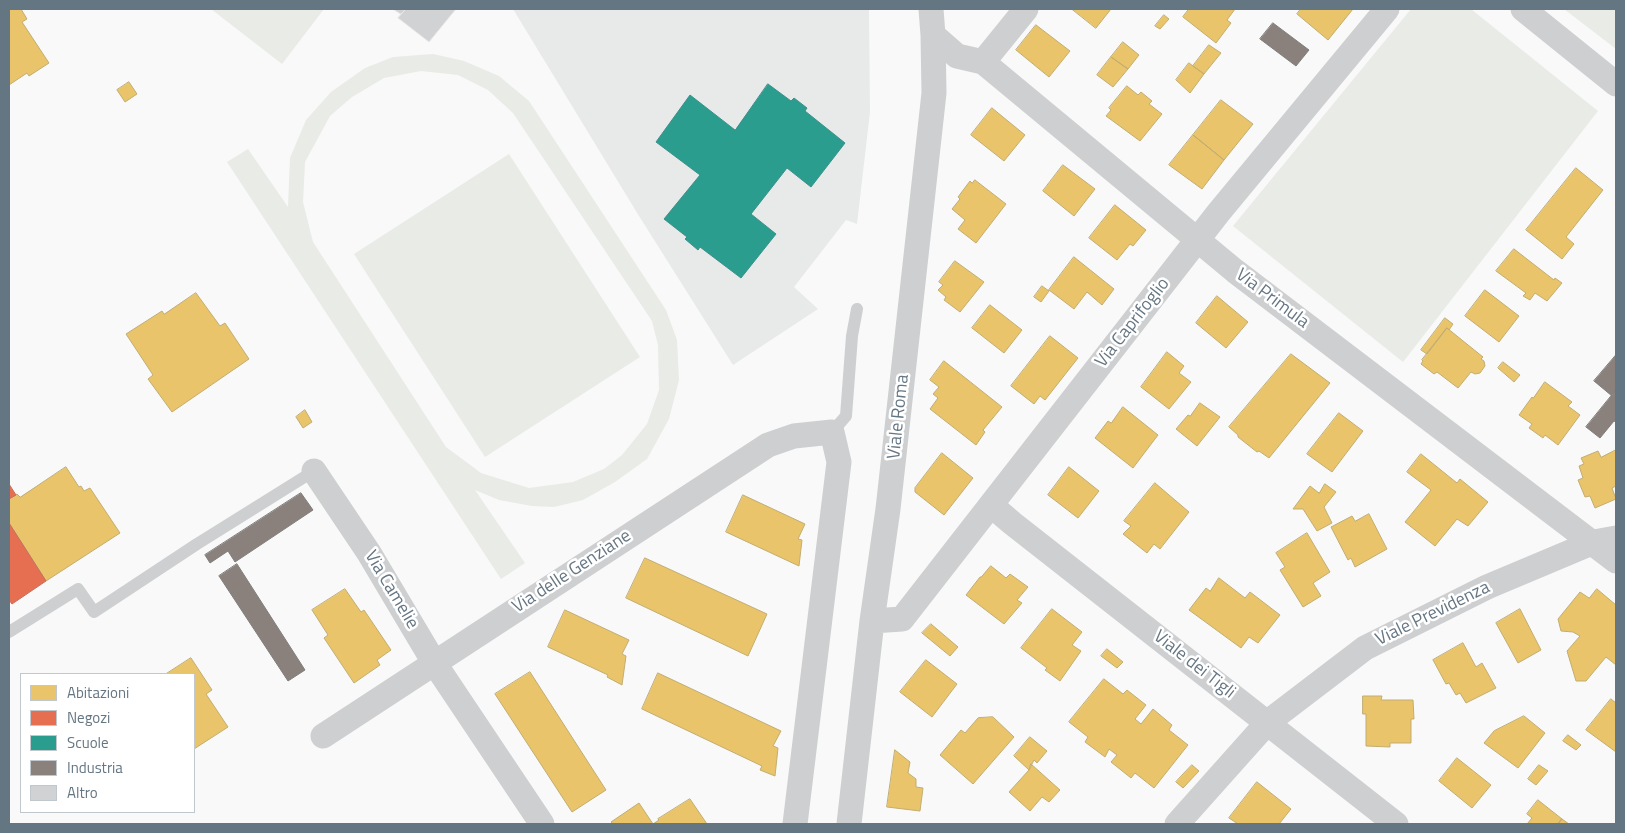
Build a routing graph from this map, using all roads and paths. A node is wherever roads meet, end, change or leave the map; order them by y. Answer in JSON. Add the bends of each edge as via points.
{"nodes":[{"id":1,"x":931,"y":9,"type":"edge"},
{"id":2,"x":1026,"y":9,"type":"edge"},
{"id":3,"x":1387,"y":9,"type":"edge"},
{"id":4,"x":1523,"y":9,"type":"edge"},
{"id":5,"x":933,"y":35,"type":"junction"},
{"id":6,"x":983,"y":62,"type":"junction"},
{"id":7,"x":1616,"y":84,"type":"edge"},
{"id":8,"x":1198,"y":239,"type":"junction"},
{"id":9,"x":857,"y":309,"type":"dead end"},
{"id":10,"x":832,"y":432,"type":"junction"},
{"id":11,"x":314,"y":471,"type":"joint"},
{"id":12,"x":991,"y":505,"type":"junction"},
{"id":13,"x":1605,"y":540,"type":"edge"},
{"id":14,"x":1616,"y":560,"type":"edge"},
{"id":15,"x":872,"y":621,"type":"junction"},
{"id":16,"x":9,"y":632,"type":"edge"},
{"id":17,"x":435,"y":664,"type":"junction"},
{"id":18,"x":1268,"y":722,"type":"junction"},
{"id":19,"x":323,"y":736,"type":"dead end"},
{"id":20,"x":542,"y":824,"type":"edge"},
{"id":21,"x":795,"y":824,"type":"edge"},
{"id":22,"x":849,"y":824,"type":"edge"},
{"id":23,"x":1177,"y":824,"type":"edge"},
{"id":24,"x":1396,"y":824,"type":"edge"}],
"edges":[{"from":1,"to":5,"type":"street","name":"Viale Roma"},
{"from":2,"to":6,"type":"street"},
{"from":3,"to":8,"type":"street","name":"Via Caprifoglio"},
{"from":4,"to":7,"type":"street"},
{"from":5,"to":6,"type":"street","name":"Via Primula","via":[[957,56]]},
{"from":5,"to":15,"type":"street","name":"Viale Roma","via":[[934,94],[888,509]]},
{"from":6,"to":8,"type":"street","name":"Via Primula"},
{"from":8,"to":12,"type":"street","name":"Via Caprifoglio"},
{"from":8,"to":13,"type":"street","name":"Via Primula","via":[[1235,271]]},
{"from":9,"to":10,"type":"lane","via":[[846,416]]},
{"from":10,"to":17,"type":"street","name":"Via delle Genziane","via":[[794,436],[768,445]]},
{"from":10,"to":21,"type":"street","via":[[839,462]]},
{"from":11,"to":16,"type":"lane","name":"Via Camelie","via":[[94,612],[78,588]]},
{"from":11,"to":17,"type":"street","name":"Via Camelie","via":[[369,552]]},
{"from":12,"to":15,"type":"street","name":"Via Caprifoglio","via":[[902,619]]},
{"from":12,"to":18,"type":"street","name":"Viale dei Tigli"},
{"from":13,"to":14,"type":"street","name":"Via Primula"},
{"from":13,"to":18,"type":"street","name":"Viale Previdenza","via":[[1486,587],[1365,648]]},
{"from":15,"to":22,"type":"street","name":"Viale Roma"},
{"from":17,"to":19,"type":"street","name":"Via delle Genziane"},
{"from":17,"to":20,"type":"street","name":"Via Camelie"},
{"from":18,"to":23,"type":"street","name":"Viale Previdenza"},
{"from":18,"to":24,"type":"street","name":"Viale dei Tigli"}]}
